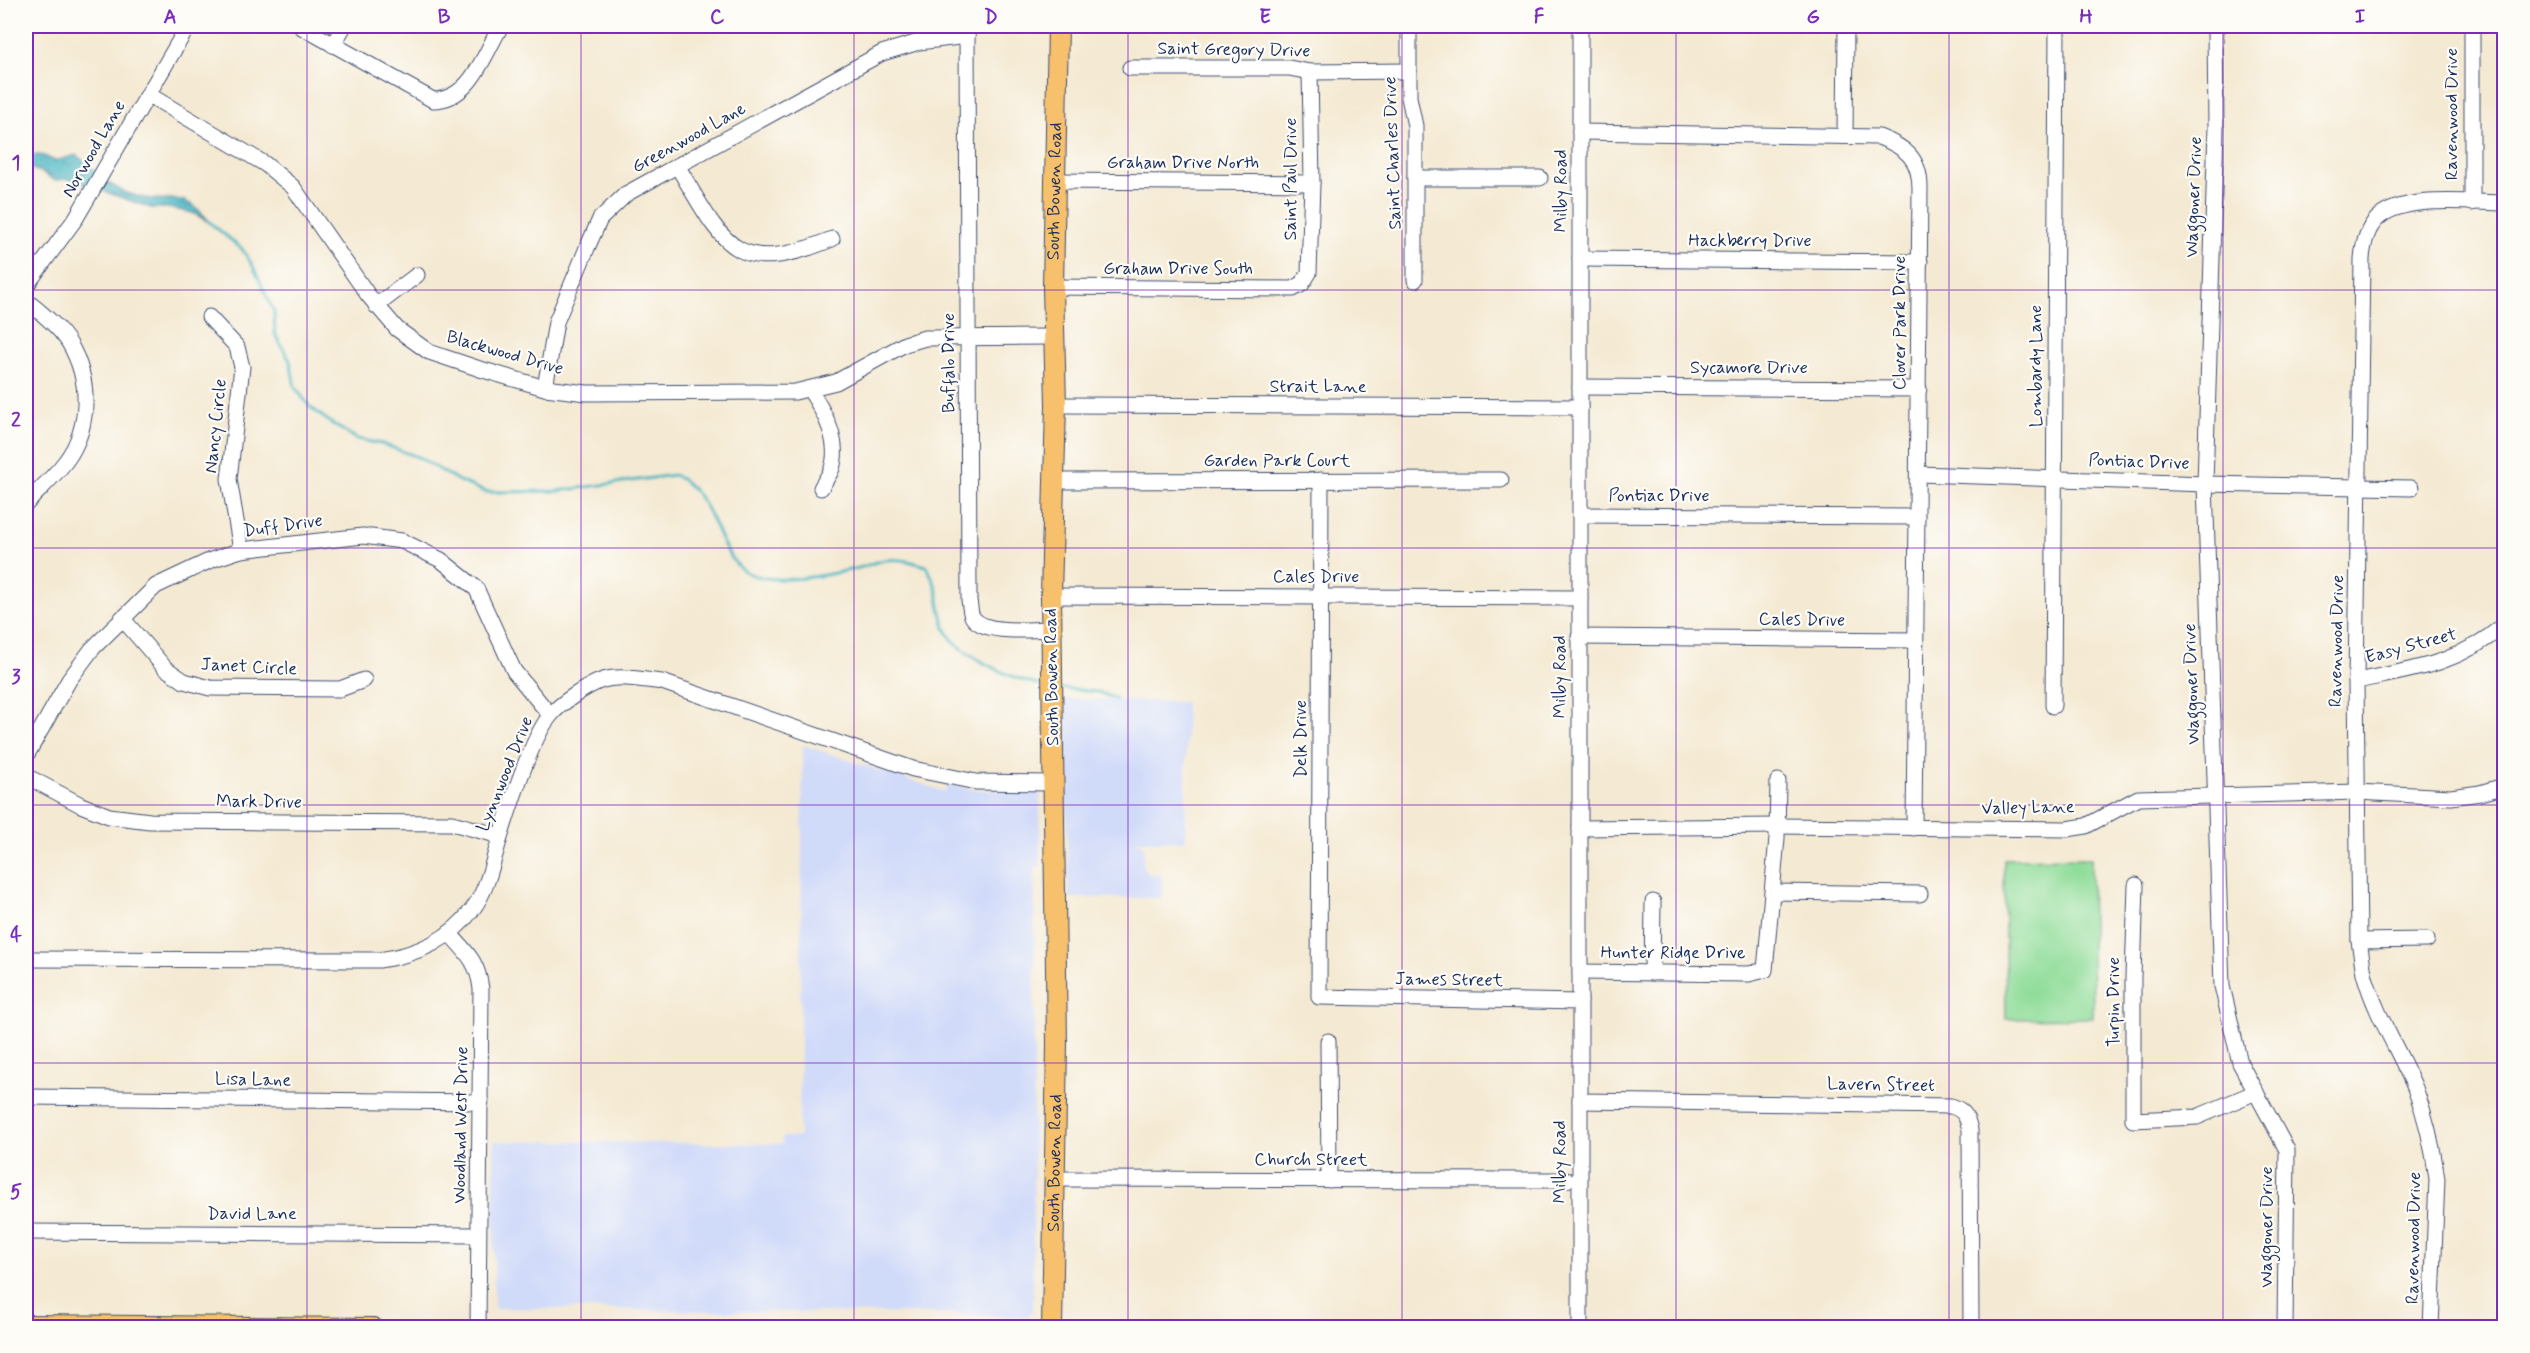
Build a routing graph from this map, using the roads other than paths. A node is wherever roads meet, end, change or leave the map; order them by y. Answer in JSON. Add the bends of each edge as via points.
{"nodes":[{"id":1,"x":188,"y":26,"type":"edge"},
{"id":2,"x":300,"y":26,"type":"edge"},
{"id":3,"x":344,"y":26,"type":"edge"},
{"id":4,"x":501,"y":26,"type":"edge"},
{"id":5,"x":1058,"y":26,"type":"edge"},
{"id":6,"x":1410,"y":26,"type":"edge"},
{"id":7,"x":1580,"y":26,"type":"edge"},
{"id":8,"x":1846,"y":26,"type":"edge"},
{"id":9,"x":2057,"y":26,"type":"edge"},
{"id":10,"x":2215,"y":26,"type":"edge"},
{"id":11,"x":2472,"y":26,"type":"edge"},
{"id":12,"x":967,"y":31,"type":"edge"},
{"id":13,"x":333,"y":45,"type":"junction"},
{"id":14,"x":1130,"y":68,"type":"dead end"},
{"id":15,"x":1410,"y":71,"type":"junction"},
{"id":16,"x":1310,"y":72,"type":"junction"},
{"id":17,"x":148,"y":94,"type":"junction"},
{"id":18,"x":1580,"y":132,"type":"junction"},
{"id":19,"x":1845,"y":136,"type":"junction"},
{"id":20,"x":678,"y":167,"type":"junction"},
{"id":21,"x":1415,"y":178,"type":"junction"},
{"id":22,"x":1540,"y":178,"type":"dead end"},
{"id":23,"x":1054,"y":181,"type":"junction"},
{"id":24,"x":1312,"y":183,"type":"junction"},
{"id":25,"x":2472,"y":203,"type":"junction"},
{"id":26,"x":2505,"y":203,"type":"edge"},
{"id":27,"x":832,"y":239,"type":"dead end"},
{"id":28,"x":1580,"y":259,"type":"junction"},
{"id":29,"x":1920,"y":262,"type":"junction"},
{"id":30,"x":417,"y":275,"type":"dead end"},
{"id":31,"x":1415,"y":280,"type":"dead end"},
{"id":32,"x":1302,"y":284,"type":"joint"},
{"id":33,"x":26,"y":286,"type":"edge"},
{"id":34,"x":1053,"y":287,"type":"junction"},
{"id":35,"x":26,"y":300,"type":"edge"},
{"id":36,"x":376,"y":306,"type":"junction"},
{"id":37,"x":208,"y":317,"type":"dead end"},
{"id":38,"x":968,"y":336,"type":"junction"},
{"id":39,"x":1055,"y":337,"type":"junction"},
{"id":40,"x":1580,"y":387,"type":"junction"},
{"id":41,"x":545,"y":388,"type":"junction"},
{"id":42,"x":1919,"y":389,"type":"junction"},
{"id":43,"x":810,"y":390,"type":"junction"},
{"id":44,"x":1056,"y":405,"type":"junction"},
{"id":45,"x":1580,"y":407,"type":"junction"},
{"id":46,"x":1918,"y":474,"type":"junction"},
{"id":47,"x":2054,"y":478,"type":"junction"},
{"id":48,"x":1321,"y":480,"type":"junction"},
{"id":49,"x":1501,"y":480,"type":"dead end"},
{"id":50,"x":1053,"y":481,"type":"junction"},
{"id":51,"x":2205,"y":484,"type":"junction"},
{"id":52,"x":2358,"y":486,"type":"junction"},
{"id":53,"x":821,"y":488,"type":"dead end"},
{"id":54,"x":2411,"y":488,"type":"dead end"},
{"id":55,"x":26,"y":504,"type":"edge"},
{"id":56,"x":1580,"y":515,"type":"junction"},
{"id":57,"x":1917,"y":517,"type":"junction"},
{"id":58,"x":241,"y":550,"type":"junction"},
{"id":59,"x":1051,"y":596,"type":"junction"},
{"id":60,"x":1321,"y":597,"type":"junction"},
{"id":61,"x":1580,"y":597,"type":"junction"},
{"id":62,"x":122,"y":618,"type":"junction"},
{"id":63,"x":2505,"y":625,"type":"edge"},
{"id":64,"x":1051,"y":629,"type":"junction"},
{"id":65,"x":1579,"y":637,"type":"junction"},
{"id":66,"x":1915,"y":640,"type":"junction"},
{"id":67,"x":364,"y":680,"type":"dead end"},
{"id":68,"x":2356,"y":681,"type":"junction"},
{"id":69,"x":2053,"y":706,"type":"dead end"},
{"id":70,"x":550,"y":715,"type":"junction"},
{"id":71,"x":26,"y":756,"type":"edge"},
{"id":72,"x":26,"y":776,"type":"edge"},
{"id":73,"x":1778,"y":781,"type":"dead end"},
{"id":74,"x":1053,"y":783,"type":"junction"},
{"id":75,"x":2505,"y":786,"type":"edge"},
{"id":76,"x":2356,"y":792,"type":"junction"},
{"id":77,"x":2216,"y":795,"type":"junction"},
{"id":78,"x":1777,"y":826,"type":"junction"},
{"id":79,"x":1580,"y":828,"type":"junction"},
{"id":80,"x":1914,"y":828,"type":"junction"},
{"id":81,"x":500,"y":836,"type":"junction"},
{"id":82,"x":2136,"y":885,"type":"dead end"},
{"id":83,"x":1772,"y":892,"type":"junction"},
{"id":84,"x":1920,"y":894,"type":"dead end"},
{"id":85,"x":1653,"y":902,"type":"dead end"},
{"id":86,"x":449,"y":933,"type":"junction"},
{"id":87,"x":2427,"y":940,"type":"dead end"},
{"id":88,"x":2359,"y":941,"type":"junction"},
{"id":89,"x":26,"y":959,"type":"edge"},
{"id":90,"x":1580,"y":972,"type":"junction"},
{"id":91,"x":1652,"y":973,"type":"junction"},
{"id":92,"x":1319,"y":997,"type":"joint"},
{"id":93,"x":1580,"y":1002,"type":"junction"},
{"id":94,"x":1328,"y":1041,"type":"dead end"},
{"id":95,"x":2256,"y":1092,"type":"junction"},
{"id":96,"x":26,"y":1097,"type":"edge"},
{"id":97,"x":1580,"y":1101,"type":"junction"},
{"id":98,"x":481,"y":1102,"type":"junction"},
{"id":99,"x":1056,"y":1179,"type":"junction"},
{"id":100,"x":1329,"y":1180,"type":"junction"},
{"id":101,"x":1567,"y":1180,"type":"dead end"},
{"id":102,"x":26,"y":1232,"type":"edge"},
{"id":103,"x":478,"y":1235,"type":"junction"},
{"id":104,"x":26,"y":1325,"type":"edge"},
{"id":105,"x":159,"y":1326,"type":"edge"},
{"id":106,"x":221,"y":1327,"type":"edge"},
{"id":107,"x":275,"y":1327,"type":"edge"},
{"id":108,"x":373,"y":1328,"type":"edge"},
{"id":109,"x":478,"y":1328,"type":"edge"},
{"id":110,"x":1052,"y":1328,"type":"edge"},
{"id":111,"x":1580,"y":1328,"type":"edge"},
{"id":112,"x":1971,"y":1328,"type":"edge"},
{"id":113,"x":2285,"y":1328,"type":"edge"},
{"id":114,"x":2432,"y":1328,"type":"edge"}],
"edges":[{"from":1,"to":17,"type":"street","name":"Norwood Lane"},
{"from":2,"to":13,"type":"street"},
{"from":3,"to":13,"type":"street"},
{"from":4,"to":13,"type":"street","via":[[467,85],[443,100],[422,96]]},
{"from":5,"to":23,"type":"main road","name":"South Bowen Road"},
{"from":6,"to":15,"type":"street","name":"Saint Charles Drive"},
{"from":7,"to":18,"type":"street","name":"Milby Road"},
{"from":8,"to":19,"type":"street"},
{"from":9,"to":47,"type":"street","name":"Lombardy Lane"},
{"from":10,"to":51,"type":"street","name":"Waggoner Drive","via":[[2216,127]]},
{"from":11,"to":25,"type":"street","name":"Ravenwood Drive"},
{"from":12,"to":20,"type":"street","name":"Greenwood Lane","via":[[882,53]]},
{"from":12,"to":38,"type":"street","name":"Buffalo Drive"},
{"from":14,"to":16,"type":"street","name":"Saint Gregory Drive","via":[[1288,68]]},
{"from":15,"to":16,"type":"street","name":"Saint Gregory Drive"},
{"from":15,"to":21,"type":"street","name":"Saint Charles Drive"},
{"from":16,"to":24,"type":"street","name":"Saint Paul Drive"},
{"from":17,"to":33,"type":"street","name":"Norwood Lane","via":[[76,218]]},
{"from":17,"to":36,"type":"street","name":"Blackwood Drive","via":[[265,164],[293,187]]},
{"from":18,"to":19,"type":"street","name":"Clover Park Drive"},
{"from":18,"to":28,"type":"street","name":"Milby Road"},
{"from":19,"to":29,"type":"street","name":"Clover Park Drive","via":[[1879,137],[1894,143],[1914,160],[1920,173]]},
{"from":20,"to":27,"type":"street","via":[[724,241],[748,254],[775,257]]},
{"from":20,"to":41,"type":"street","name":"Greenwood Lane","via":[[626,194],[600,219],[556,322]]},
{"from":21,"to":22,"type":"street"},
{"from":21,"to":31,"type":"street","name":"Saint Charles Drive"},
{"from":23,"to":24,"type":"street","name":"Graham Drive North"},
{"from":23,"to":34,"type":"main road","name":"South Bowen Road"},
{"from":24,"to":32,"type":"street","name":"Saint Paul Drive","via":[[1309,273]]},
{"from":25,"to":26,"type":"street"},
{"from":25,"to":52,"type":"street","name":"Ravenwood Drive","via":[[2403,206],[2377,219],[2367,237],[2362,258]]},
{"from":28,"to":29,"type":"street","name":"Hackberry Drive"},
{"from":28,"to":40,"type":"street","name":"Milby Road"},
{"from":29,"to":42,"type":"street","name":"Clover Park Drive"},
{"from":30,"to":36,"type":"street"},
{"from":32,"to":34,"type":"street","name":"Graham Drive South","via":[[1293,289]]},
{"from":34,"to":39,"type":"main road","name":"South Bowen Road"},
{"from":35,"to":55,"type":"street","via":[[55,325],[73,350],[85,390],[86,409],[78,438],[62,466]]},
{"from":36,"to":41,"type":"street","name":"Blackwood Drive","via":[[397,329],[429,352]]},
{"from":37,"to":58,"type":"street","name":"Nancy Circle","via":[[237,347],[242,367],[229,478]]},
{"from":38,"to":39,"type":"street","name":"Blackwood Drive"},
{"from":38,"to":43,"type":"street","name":"Blackwood Drive","via":[[925,338],[906,344],[836,382]]},
{"from":38,"to":64,"type":"street","name":"Buffalo Drive","via":[[972,617],[982,626],[993,628]]},
{"from":39,"to":44,"type":"main road","name":"South Bowen Road"},
{"from":40,"to":42,"type":"street","name":"Sycamore Drive"},
{"from":40,"to":45,"type":"street","name":"Milby Road"},
{"from":41,"to":43,"type":"street","name":"Blackwood Drive","via":[[587,393],[767,394]]},
{"from":42,"to":46,"type":"street","name":"Clover Park Drive"},
{"from":43,"to":53,"type":"street","via":[[823,409],[833,440],[833,463]]},
{"from":44,"to":45,"type":"street","name":"Strait Lane"},
{"from":44,"to":50,"type":"main road","name":"South Bowen Road"},
{"from":45,"to":56,"type":"street","name":"Milby Road"},
{"from":46,"to":47,"type":"street","name":"Pontiac Drive"},
{"from":46,"to":57,"type":"street","name":"Clover Park Drive"},
{"from":47,"to":51,"type":"street","name":"Pontiac Drive"},
{"from":47,"to":69,"type":"street","name":"Lombardy Lane"},
{"from":48,"to":49,"type":"street","name":"Garden Park Court"},
{"from":48,"to":50,"type":"street","name":"Garden Park Court"},
{"from":48,"to":60,"type":"street","name":"Delk Drive"},
{"from":50,"to":59,"type":"main road","name":"South Bowen Road"},
{"from":51,"to":52,"type":"street","name":"Pontiac Drive"},
{"from":51,"to":77,"type":"street","name":"Waggoner Drive"},
{"from":52,"to":54,"type":"street","name":"Pontiac Drive"},
{"from":52,"to":68,"type":"street","name":"Ravenwood Drive"},
{"from":56,"to":57,"type":"street","name":"Pontiac Drive"},
{"from":56,"to":61,"type":"street","name":"Milby Road"},
{"from":57,"to":66,"type":"street","name":"Clover Park Drive"},
{"from":58,"to":62,"type":"street","name":"Duff Drive","via":[[156,586]]},
{"from":58,"to":70,"type":"street","name":"Duff Drive","via":[[363,536],[402,541],[441,560],[476,588],[514,671]]},
{"from":59,"to":60,"type":"street","name":"Cales Drive"},
{"from":59,"to":64,"type":"main road","name":"South Bowen Road"},
{"from":60,"to":61,"type":"street","name":"Cales Drive"},
{"from":60,"to":92,"type":"street","name":"Delk Drive"},
{"from":61,"to":65,"type":"street","name":"Milby Road"},
{"from":62,"to":67,"type":"street","name":"Janet Circle","via":[[165,668],[184,681],[202,686],[340,689]]},
{"from":62,"to":71,"type":"street","name":"Duff Drive","via":[[69,680]]},
{"from":63,"to":68,"type":"street","name":"Easy Street","via":[[2484,643],[2454,658]]},
{"from":64,"to":74,"type":"main road","name":"South Bowen Road"},
{"from":65,"to":66,"type":"street","name":"Cales Drive"},
{"from":65,"to":79,"type":"street","name":"Milby Road"},
{"from":66,"to":80,"type":"street","name":"Clover Park Drive"},
{"from":68,"to":76,"type":"street","name":"Ravenwood Drive"},
{"from":70,"to":74,"type":"street","name":"Lynnwood Drive","via":[[574,695],[602,681],[625,678],[662,682],[913,769],[975,782]]},
{"from":70,"to":81,"type":"street","name":"Lynnwood Drive"},
{"from":72,"to":81,"type":"street","name":"Mark Drive","via":[[81,805],[130,819],[452,823]]},
{"from":73,"to":78,"type":"street","name":"Hunter Ridge Drive"},
{"from":74,"to":99,"type":"main road","name":"South Bowen Road"},
{"from":75,"to":76,"type":"street","name":"Valley Lane","via":[[2451,797]]},
{"from":76,"to":77,"type":"street","name":"Valley Lane"},
{"from":76,"to":88,"type":"street","name":"Ravenwood Drive"},
{"from":77,"to":80,"type":"street","name":"Valley Lane","via":[[2138,798],[2086,826],[2067,829]]},
{"from":77,"to":95,"type":"street","name":"Waggoner Drive","via":[[2222,986],[2240,1064]]},
{"from":78,"to":79,"type":"street","name":"Valley Lane"},
{"from":78,"to":80,"type":"street","name":"Valley Lane"},
{"from":78,"to":83,"type":"street","name":"Hunter Ridge Drive"},
{"from":79,"to":90,"type":"street","name":"Milby Road"},
{"from":81,"to":86,"type":"street","name":"Lynnwood Drive","via":[[485,890],[474,908]]},
{"from":82,"to":95,"type":"street","name":"Turpin Drive","via":[[2133,1120],[2197,1117]]},
{"from":83,"to":84,"type":"street"},
{"from":83,"to":91,"type":"street","name":"Hunter Ridge Drive","via":[[1767,965],[1762,972]]},
{"from":85,"to":91,"type":"street"},
{"from":86,"to":89,"type":"street","name":"Lynnwood Drive","via":[[408,956],[379,960]]},
{"from":86,"to":98,"type":"street","name":"Woodland West Drive","via":[[480,972]]},
{"from":87,"to":88,"type":"street"},
{"from":88,"to":114,"type":"street","name":"Ravenwood Drive","via":[[2373,999],[2415,1089],[2434,1157]]},
{"from":90,"to":91,"type":"street","name":"Hunter Ridge Drive"},
{"from":90,"to":93,"type":"street","name":"Milby Road"},
{"from":92,"to":93,"type":"street","name":"James Street"},
{"from":93,"to":97,"type":"street","name":"Milby Road"},
{"from":94,"to":100,"type":"street"},
{"from":95,"to":113,"type":"street","name":"Waggoner Drive","via":[[2287,1150]]},
{"from":96,"to":98,"type":"street","name":"Lisa Lane"},
{"from":97,"to":111,"type":"street","name":"Milby Road"},
{"from":97,"to":112,"type":"street","name":"Lavern Street","via":[[1961,1109],[1970,1130]]},
{"from":98,"to":103,"type":"street","name":"Woodland West Drive"},
{"from":99,"to":100,"type":"street","name":"Church Street"},
{"from":99,"to":110,"type":"main road","name":"South Bowen Road"},
{"from":100,"to":101,"type":"street","name":"Church Street"},
{"from":102,"to":103,"type":"street","name":"David Lane"},
{"from":103,"to":109,"type":"street","name":"Woodland West Drive"},
{"from":104,"to":105,"type":"main road"},
{"from":105,"to":106,"type":"main road"},
{"from":106,"to":107,"type":"main road"},
{"from":107,"to":108,"type":"main road"}]}
